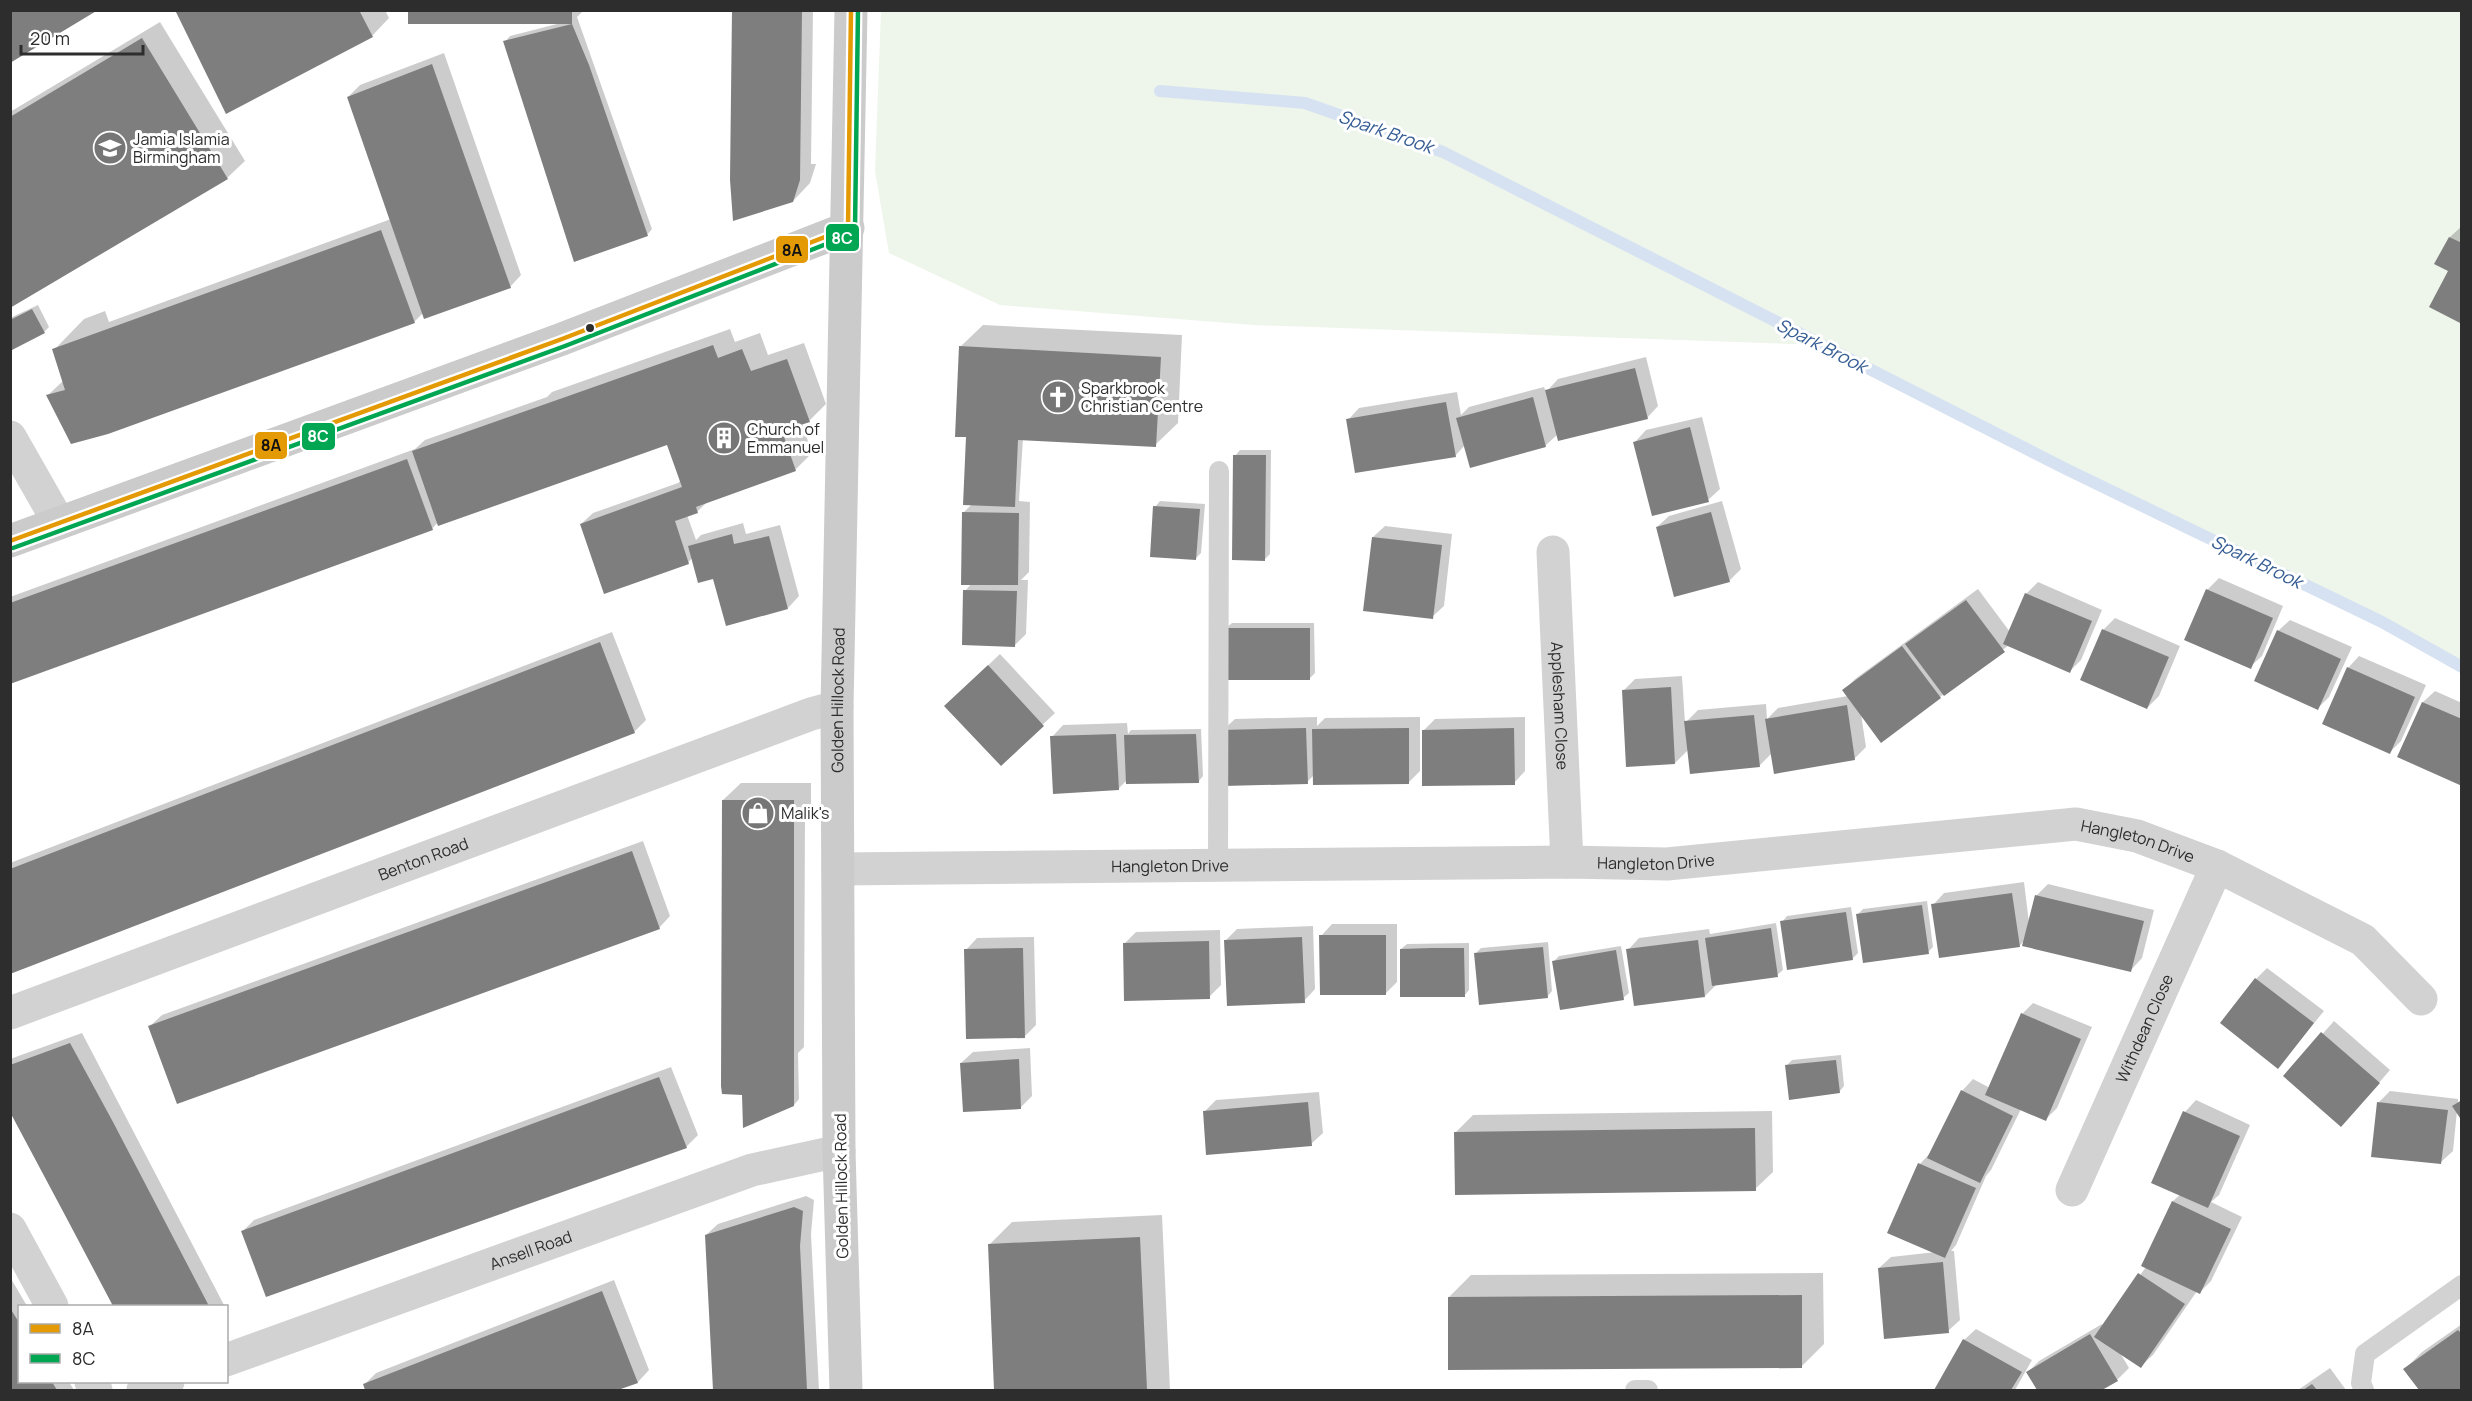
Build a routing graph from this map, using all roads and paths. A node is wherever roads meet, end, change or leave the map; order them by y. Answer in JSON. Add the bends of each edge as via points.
{"nodes":[{"id":1,"x":851,"y":10,"type":"edge"},
{"id":2,"x":848,"y":228,"type":"junction"},
{"id":3,"x":10,"y":437,"type":"edge"},
{"id":4,"x":1219,"y":471,"type":"dead end"},
{"id":5,"x":59,"y":523,"type":"junction"},
{"id":6,"x":10,"y":541,"type":"edge"},
{"id":7,"x":1553,"y":552,"type":"dead end"},
{"id":8,"x":837,"y":706,"type":"junction"},
{"id":9,"x":1567,"y":862,"type":"junction"},
{"id":10,"x":1218,"y":865,"type":"junction"},
{"id":11,"x":2217,"y":866,"type":"junction"},
{"id":12,"x":838,"y":869,"type":"junction"},
{"id":13,"x":2421,"y":999,"type":"dead end"},
{"id":14,"x":10,"y":1013,"type":"edge"},
{"id":15,"x":839,"y":1151,"type":"junction"},
{"id":16,"x":2072,"y":1190,"type":"dead end"},
{"id":17,"x":10,"y":1229,"type":"edge"},
{"id":18,"x":2462,"y":1285,"type":"edge"},
{"id":19,"x":51,"y":1305,"type":"edge"},
{"id":20,"x":228,"y":1359,"type":"edge"},
{"id":21,"x":165,"y":1383,"type":"edge"},
{"id":22,"x":143,"y":1390,"type":"edge"},
{"id":23,"x":846,"y":1390,"type":"edge"},
{"id":24,"x":1635,"y":1390,"type":"edge"},
{"id":25,"x":1648,"y":1390,"type":"edge"},
{"id":26,"x":2364,"y":1390,"type":"edge"}],
"edges":[{"from":1,"to":2,"type":"main road","name":"Golden Hillock Road"},
{"from":2,"to":5,"type":"main road","via":[[551,343]]},
{"from":2,"to":8,"type":"main road","name":"Golden Hillock Road"},
{"from":3,"to":5,"type":"street"},
{"from":4,"to":10,"type":"lane"},
{"from":5,"to":6,"type":"main road"},
{"from":7,"to":9,"type":"street","name":"Applesham Close"},
{"from":8,"to":12,"type":"main road","name":"Golden Hillock Road"},
{"from":8,"to":14,"type":"street","name":"Benton Road"},
{"from":9,"to":10,"type":"street","name":"Hangleton Drive"},
{"from":9,"to":11,"type":"street","name":"Hangleton Drive","via":[[1667,864],[2076,824],[2137,836]]},
{"from":10,"to":12,"type":"street","name":"Hangleton Drive"},
{"from":11,"to":13,"type":"street","name":"Hangleton Drive","via":[[2363,940]]},
{"from":11,"to":16,"type":"street","name":"Withdean Close"},
{"from":12,"to":15,"type":"main road","name":"Golden Hillock Road"},
{"from":15,"to":20,"type":"street","name":"Ansell Road","via":[[752,1170]]},
{"from":15,"to":23,"type":"main road","name":"Golden Hillock Road"},
{"from":17,"to":19,"type":"street"},
{"from":18,"to":26,"type":"lane","via":[[2365,1354],[2361,1383]]},
{"from":21,"to":22,"type":"street"},
{"from":24,"to":25,"type":"lane"}]}
